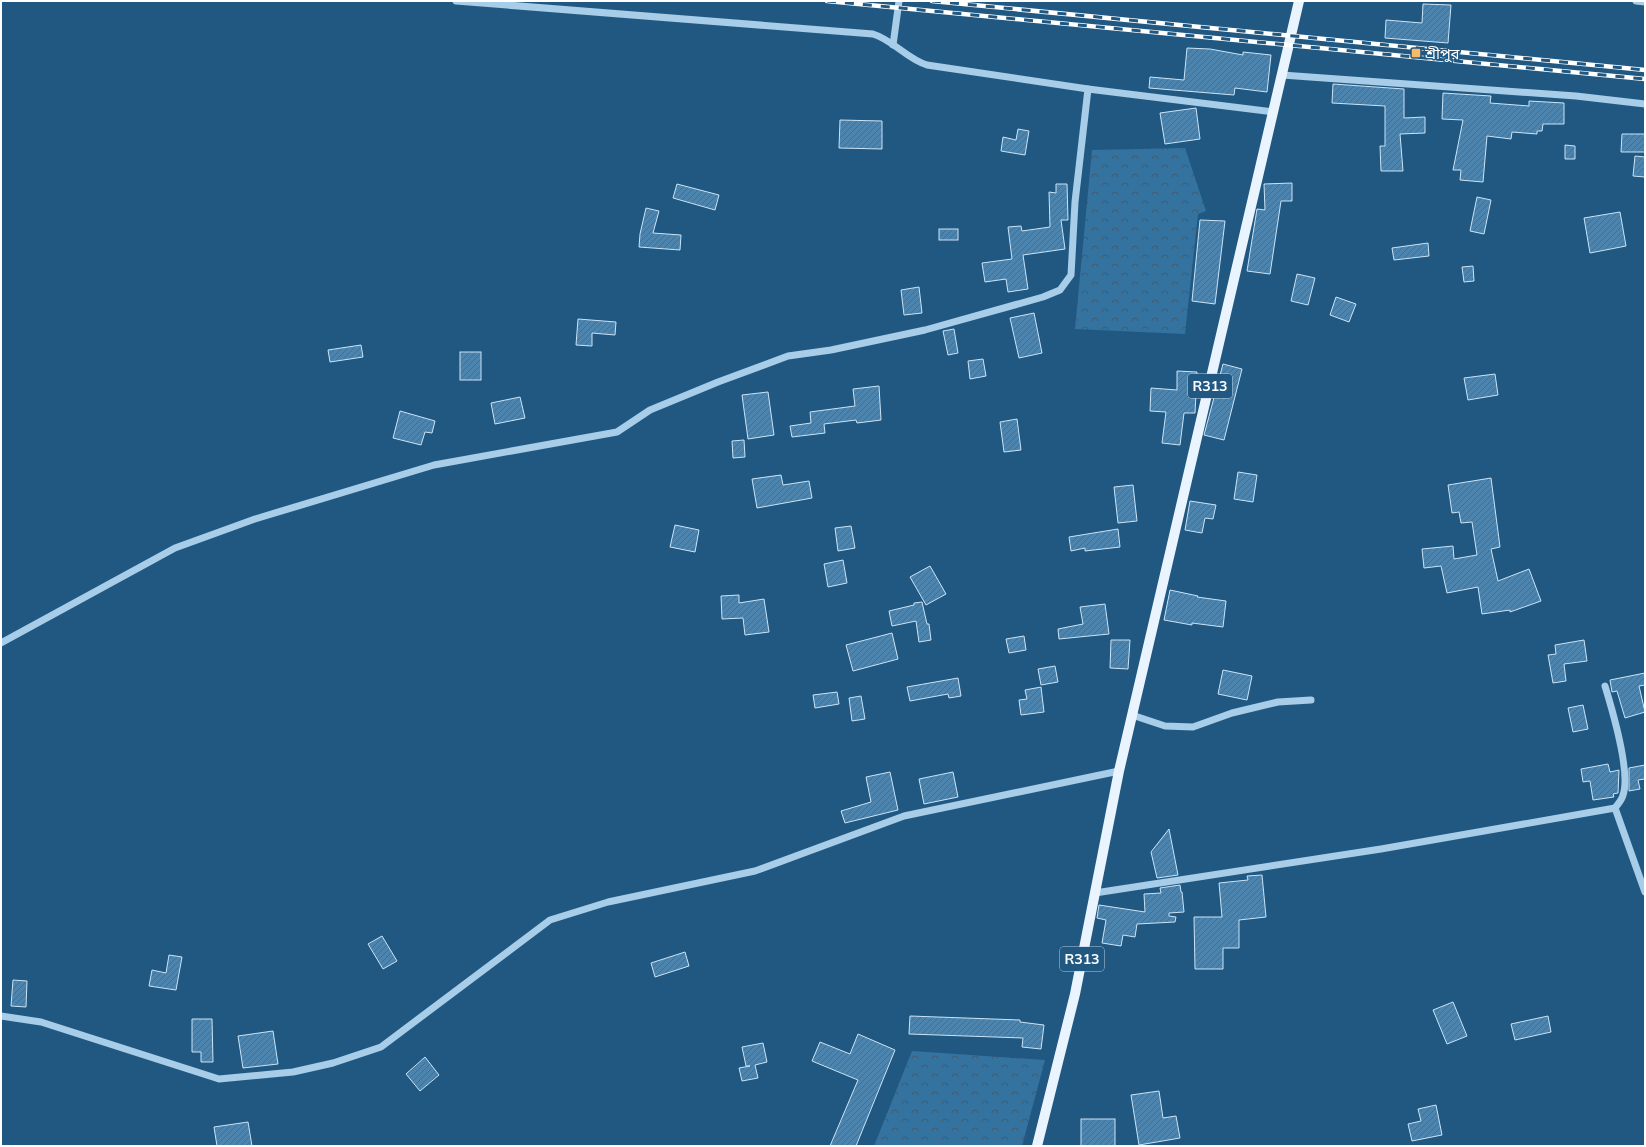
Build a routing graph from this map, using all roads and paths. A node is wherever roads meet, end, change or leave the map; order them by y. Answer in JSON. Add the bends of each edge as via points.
{"nodes":[{"id":1,"x":456,"y":1,"type":"edge"},
{"id":2,"x":899,"y":1,"type":"edge"},
{"id":3,"x":1299,"y":1,"type":"edge"},
{"id":4,"x":1636,"y":1,"type":"edge"},
{"id":5,"x":1645,"y":2,"type":"edge"},
{"id":6,"x":893,"y":45,"type":"junction"},
{"id":7,"x":1282,"y":75,"type":"junction"},
{"id":8,"x":1088,"y":89,"type":"junction"},
{"id":9,"x":1645,"y":104,"type":"edge"},
{"id":10,"x":1274,"y":112,"type":"junction"},
{"id":11,"x":1,"y":643,"type":"edge"},
{"id":12,"x":1605,"y":686,"type":"dead end"},
{"id":13,"x":1311,"y":700,"type":"dead end"},
{"id":14,"x":1132,"y":716,"type":"junction"},
{"id":15,"x":1119,"y":771,"type":"junction"},
{"id":16,"x":1615,"y":808,"type":"junction"},
{"id":17,"x":1645,"y":892,"type":"edge"},
{"id":18,"x":1095,"y":893,"type":"junction"},
{"id":19,"x":1,"y":1016,"type":"edge"},
{"id":20,"x":1037,"y":1146,"type":"edge"}],
"edges":[{"from":1,"to":6,"type":"street","via":[[873,34]]},
{"from":2,"to":6,"type":"street"},
{"from":3,"to":7,"type":"main road","number":"R313"},
{"from":4,"to":5,"type":"street"},
{"from":6,"to":8,"type":"street","via":[[914,60],[927,65]]},
{"from":7,"to":9,"type":"street","via":[[1576,96]]},
{"from":7,"to":10,"type":"main road","number":"R313"},
{"from":8,"to":10,"type":"street"},
{"from":8,"to":11,"type":"street","via":[[1075,202],[1071,275],[1060,290],[1043,298],[925,330],[831,350],[788,356],[650,410],[617,432],[434,465],[255,519],[175,548]]},
{"from":10,"to":14,"type":"main road","number":"R313"},
{"from":12,"to":16,"type":"street","via":[[1618,730],[1625,781],[1624,795]]},
{"from":13,"to":14,"type":"street","via":[[1278,702],[1232,713],[1193,727],[1165,726]]},
{"from":14,"to":15,"type":"main road","number":"R313"},
{"from":15,"to":18,"type":"main road","number":"R313"},
{"from":15,"to":19,"type":"street","via":[[904,816],[755,871],[608,902],[550,920],[381,1046],[333,1063],[293,1072],[219,1079],[41,1022]]},
{"from":16,"to":17,"type":"street"},
{"from":16,"to":18,"type":"street","via":[[1381,849]]},
{"from":18,"to":20,"type":"main road","number":"R313","via":[[1076,994]]}]}
